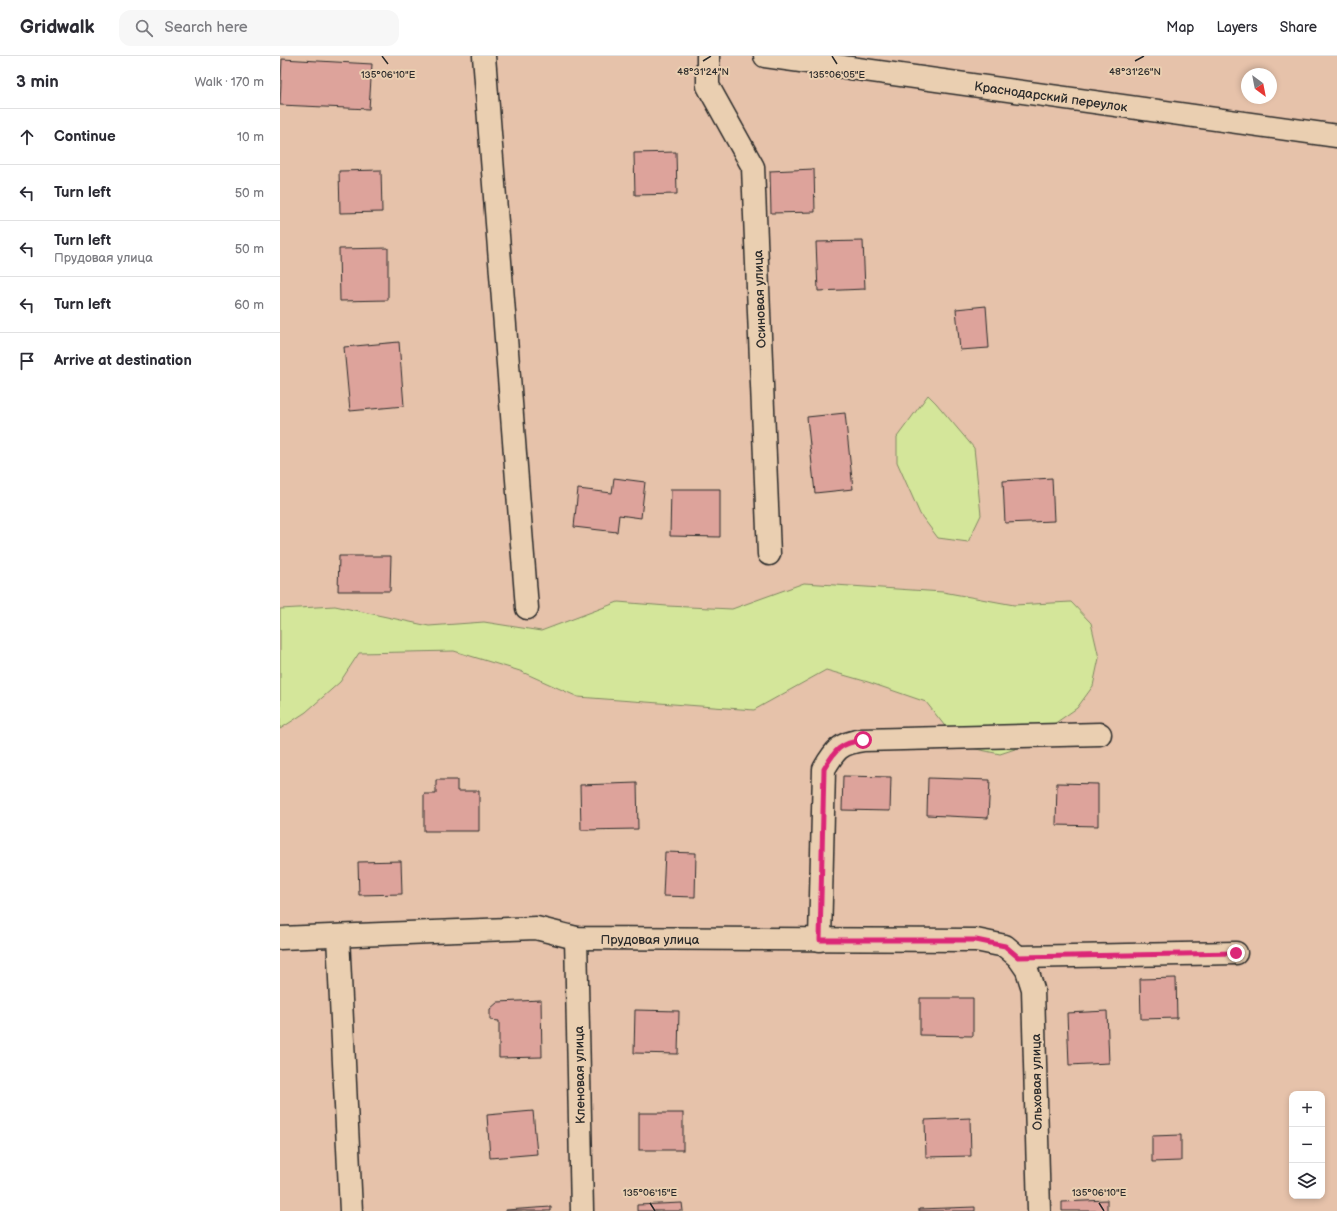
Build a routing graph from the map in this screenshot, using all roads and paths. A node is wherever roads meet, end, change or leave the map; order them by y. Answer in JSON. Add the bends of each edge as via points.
{"nodes":[{"id":1,"x":484,"y":56,"type":"edge"},
{"id":2,"x":708,"y":56,"type":"edge"},
{"id":3,"x":765,"y":56,"type":"edge"},
{"id":4,"x":1337,"y":136,"type":"edge"},
{"id":5,"x":769,"y":554,"type":"dead end"},
{"id":6,"x":527,"y":608,"type":"dead end"},
{"id":7,"x":1100,"y":734,"type":"dead end"},
{"id":8,"x":338,"y":936,"type":"junction"},
{"id":9,"x":280,"y":938,"type":"edge"},
{"id":10,"x":576,"y":938,"type":"junction"},
{"id":11,"x":820,"y":940,"type":"junction"},
{"id":12,"x":1236,"y":953,"type":"dead end"},
{"id":13,"x":1018,"y":957,"type":"junction"},
{"id":14,"x":351,"y":1211,"type":"edge"},
{"id":15,"x":582,"y":1211,"type":"edge"},
{"id":16,"x":1039,"y":1211,"type":"edge"}],
"edges":[{"from":1,"to":6,"type":"street"},
{"from":2,"to":5,"type":"street","name":"Осиновая улица","via":[[708,86],[753,167]]},
{"from":3,"to":4,"type":"street","name":"Краснодарский переулок"},
{"from":7,"to":11,"type":"street","via":[[863,740],[850,742],[834,752],[824,769]]},
{"from":8,"to":9,"type":"street","name":"Прудовая улица"},
{"from":8,"to":10,"type":"street","name":"Прудовая улица","via":[[536,928]]},
{"from":8,"to":14,"type":"street"},
{"from":10,"to":11,"type":"street","name":"Прудовая улица"},
{"from":10,"to":15,"type":"street","name":"Кленовая улица"},
{"from":11,"to":13,"type":"street","name":"Прудовая улица","via":[[976,940],[1005,946]]},
{"from":12,"to":13,"type":"street"},
{"from":13,"to":16,"type":"street","name":"Ольховая улица","via":[[1027,970],[1033,989]]}]}
